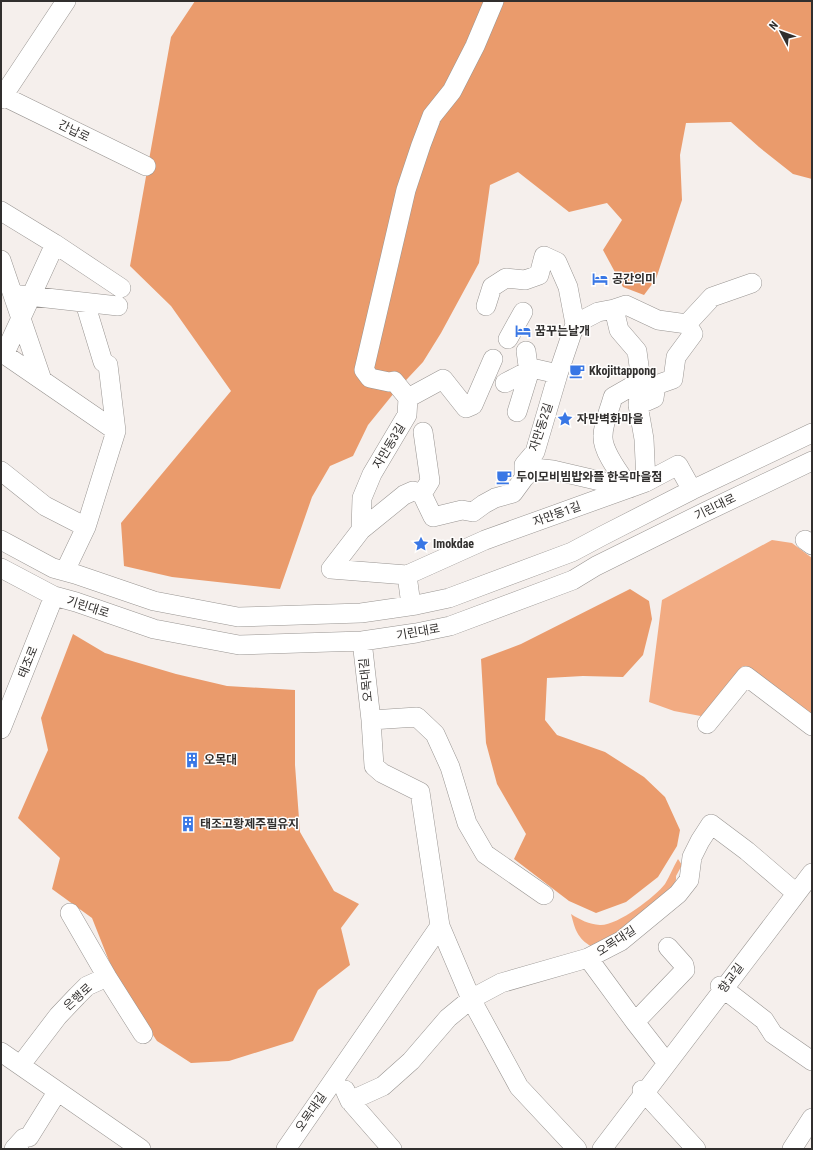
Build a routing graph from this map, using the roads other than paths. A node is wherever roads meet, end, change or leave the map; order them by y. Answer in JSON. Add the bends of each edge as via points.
{"nodes":[{"id":1,"x":66,"y":1,"type":"edge"},
{"id":2,"x":494,"y":1,"type":"edge"},
{"id":3,"x":2,"y":98,"type":"edge"},
{"id":4,"x":146,"y":166,"type":"dead end"},
{"id":5,"x":1,"y":211,"type":"edge"},
{"id":6,"x":55,"y":244,"type":"junction"},
{"id":7,"x":1,"y":260,"type":"edge"},
{"id":8,"x":752,"y":283,"type":"dead end"},
{"id":9,"x":122,"y":288,"type":"dead end"},
{"id":10,"x":13,"y":294,"type":"junction"},
{"id":11,"x":31,"y":296,"type":"junction"},
{"id":12,"x":85,"y":303,"type":"junction"},
{"id":13,"x":118,"y":306,"type":"dead end"},
{"id":14,"x":486,"y":306,"type":"dead end"},
{"id":15,"x":614,"y":309,"type":"junction"},
{"id":16,"x":523,"y":312,"type":"dead end"},
{"id":17,"x":21,"y":319,"type":"junction"},
{"id":18,"x":575,"y":324,"type":"junction"},
{"id":19,"x":687,"y":324,"type":"junction"},
{"id":20,"x":508,"y":338,"type":"dead end"},
{"id":21,"x":526,"y":351,"type":"dead end"},
{"id":22,"x":3,"y":354,"type":"edge"},
{"id":23,"x":493,"y":359,"type":"dead end"},
{"id":24,"x":528,"y":371,"type":"junction"},
{"id":25,"x":558,"y":374,"type":"junction"},
{"id":26,"x":42,"y":380,"type":"junction"},
{"id":27,"x":641,"y":381,"type":"junction"},
{"id":28,"x":505,"y":384,"type":"dead end"},
{"id":29,"x":408,"y":398,"type":"junction"},
{"id":30,"x":638,"y":405,"type":"junction"},
{"id":31,"x":517,"y":412,"type":"dead end"},
{"id":32,"x":116,"y":431,"type":"junction"},
{"id":33,"x":423,"y":432,"type":"dead end"},
{"id":34,"x":812,"y":433,"type":"edge"},
{"id":35,"x":812,"y":461,"type":"edge"},
{"id":36,"x":1,"y":471,"type":"edge"},
{"id":37,"x":524,"y":478,"type":"junction"},
{"id":38,"x":638,"y":485,"type":"junction"},
{"id":39,"x":692,"y":490,"type":"junction"},
{"id":40,"x":422,"y":494,"type":"junction"},
{"id":41,"x":473,"y":512,"type":"junction"},
{"id":42,"x":86,"y":527,"type":"junction"},
{"id":43,"x":361,"y":530,"type":"junction"},
{"id":44,"x":1,"y":540,"type":"edge"},
{"id":45,"x":485,"y":540,"type":"junction"},
{"id":46,"x":1,"y":568,"type":"edge"},
{"id":47,"x":65,"y":571,"type":"junction"},
{"id":48,"x":407,"y":576,"type":"junction"},
{"id":49,"x":54,"y":596,"type":"junction"},
{"id":50,"x":411,"y":606,"type":"junction"},
{"id":51,"x":362,"y":641,"type":"junction"},
{"id":52,"x":3,"y":718,"type":"edge"},
{"id":53,"x":371,"y":720,"type":"junction"},
{"id":54,"x":707,"y":724,"type":"dead end"},
{"id":55,"x":812,"y":726,"type":"edge"},
{"id":56,"x":812,"y":873,"type":"edge"},
{"id":57,"x":796,"y":892,"type":"junction"},
{"id":58,"x":544,"y":895,"type":"dead end"},
{"id":59,"x":70,"y":913,"type":"dead end"},
{"id":60,"x":440,"y":926,"type":"junction"},
{"id":61,"x":668,"y":947,"type":"dead end"},
{"id":62,"x":588,"y":958,"type":"junction"},
{"id":63,"x":107,"y":977,"type":"junction"},
{"id":64,"x":722,"y":987,"type":"junction"},
{"id":65,"x":471,"y":999,"type":"junction"},
{"id":66,"x":635,"y":1022,"type":"junction"},
{"id":67,"x":143,"y":1034,"type":"dead end"},
{"id":68,"x":1,"y":1052,"type":"edge"},
{"id":69,"x":26,"y":1058,"type":"dead end"},
{"id":70,"x":812,"y":1061,"type":"edge"},
{"id":71,"x":667,"y":1063,"type":"junction"},
{"id":72,"x":337,"y":1075,"type":"junction"},
{"id":73,"x":643,"y":1091,"type":"junction"},
{"id":74,"x":54,"y":1098,"type":"dead end"},
{"id":75,"x":350,"y":1101,"type":"junction"},
{"id":76,"x":812,"y":1118,"type":"edge"},
{"id":77,"x":14,"y":1149,"type":"edge"},
{"id":78,"x":141,"y":1149,"type":"edge"},
{"id":79,"x":286,"y":1149,"type":"edge"},
{"id":80,"x":392,"y":1149,"type":"edge"},
{"id":81,"x":577,"y":1149,"type":"edge"},
{"id":82,"x":602,"y":1149,"type":"edge"},
{"id":83,"x":696,"y":1149,"type":"edge"},
{"id":84,"x":792,"y":1149,"type":"edge"}],
"edges":[{"from":1,"to":3,"type":"street","name":"간납로"},
{"from":2,"to":29,"type":"street","via":[[452,91],[432,116],[421,146],[406,190],[364,370],[370,378],[394,381]]},
{"from":3,"to":4,"type":"street","name":"간납로"},
{"from":5,"to":6,"type":"street"},
{"from":6,"to":9,"type":"street"},
{"from":6,"to":11,"type":"street"},
{"from":7,"to":10,"type":"street"},
{"from":8,"to":19,"type":"street","via":[[712,297]]},
{"from":10,"to":11,"type":"street"},
{"from":10,"to":17,"type":"street"},
{"from":11,"to":12,"type":"street"},
{"from":11,"to":17,"type":"street"},
{"from":12,"to":13,"type":"street"},
{"from":12,"to":32,"type":"street","via":[[103,362],[108,365]]},
{"from":14,"to":18,"type":"street","name":"자만동2길","via":[[492,287],[506,278],[525,280],[539,275],[544,256],[557,262],[568,287]]},
{"from":15,"to":18,"type":"street","via":[[598,312]]},
{"from":15,"to":19,"type":"street","via":[[626,306],[658,320]]},
{"from":15,"to":27,"type":"street","via":[[619,330],[636,351]]},
{"from":16,"to":20,"type":"street"},
{"from":17,"to":22,"type":"street"},
{"from":17,"to":26,"type":"street"},
{"from":18,"to":25,"type":"street","name":"자만동2길"},
{"from":19,"to":30,"type":"street","via":[[693,334],[676,357],[673,379],[656,385],[654,398]]},
{"from":21,"to":24,"type":"street"},
{"from":22,"to":26,"type":"street"},
{"from":23,"to":29,"type":"street","via":[[474,405],[466,408],[443,380]]},
{"from":24,"to":25,"type":"street","via":[[536,369]]},
{"from":24,"to":28,"type":"street"},
{"from":24,"to":31,"type":"street"},
{"from":25,"to":37,"type":"street","name":"자만동2길","via":[[535,452],[524,465]]},
{"from":26,"to":32,"type":"street"},
{"from":27,"to":30,"type":"street"},
{"from":27,"to":38,"type":"street","via":[[613,397],[603,435],[603,444],[608,455]]},
{"from":29,"to":43,"type":"street","name":"자만동3길","via":[[407,415],[372,474],[362,498]]},
{"from":30,"to":38,"type":"street","via":[[644,439]]},
{"from":32,"to":42,"type":"street"},
{"from":33,"to":40,"type":"street","via":[[430,481]]},
{"from":34,"to":39,"type":"street","name":"기린대로"},
{"from":35,"to":51,"type":"street","name":"기린대로","via":[[596,566],[573,580],[450,626]]},
{"from":36,"to":42,"type":"street","via":[[44,506]]},
{"from":37,"to":38,"type":"street","name":"자만동2길","via":[[534,468]]},
{"from":37,"to":41,"type":"street","name":"자만동2길","via":[[513,493],[495,498]]},
{"from":38,"to":39,"type":"street","name":"자만동1길","via":[[678,465]]},
{"from":38,"to":45,"type":"street","name":"자만동1길"},
{"from":39,"to":50,"type":"street","name":"기린대로","via":[[572,552],[449,598]]},
{"from":40,"to":41,"type":"street","via":[[433,516],[462,510]]},
{"from":40,"to":43,"type":"street","via":[[413,491],[404,495]]},
{"from":41,"to":45,"type":"street"},
{"from":42,"to":47,"type":"street"},
{"from":43,"to":48,"type":"street","via":[[331,569]]},
{"from":44,"to":47,"type":"street","name":"기린대로","via":[[53,568]]},
{"from":45,"to":48,"type":"street"},
{"from":46,"to":49,"type":"street","name":"기린대로"},
{"from":47,"to":50,"type":"street","name":"기린대로","via":[[154,601],[238,617],[361,613]]},
{"from":48,"to":50,"type":"street"},
{"from":49,"to":51,"type":"street","name":"기린대로","via":[[154,629],[239,645]]},
{"from":49,"to":52,"type":"street","name":"태조로"},
{"from":51,"to":53,"type":"street","name":"오목대길"},
{"from":53,"to":58,"type":"street","via":[[417,716],[435,734],[450,767],[467,823],[485,854]]},
{"from":53,"to":60,"type":"street","name":"오목대길","via":[[374,766],[382,774],[420,792]]},
{"from":54,"to":55,"type":"street","via":[[746,676]]},
{"from":56,"to":57,"type":"street","name":"향교길"},
{"from":57,"to":62,"type":"street","name":"오목대길","via":[[711,824],[692,857],[689,880],[678,894],[621,941]]},
{"from":57,"to":64,"type":"street","name":"향교길"},
{"from":59,"to":63,"type":"street"},
{"from":60,"to":65,"type":"street","name":"오목대길"},
{"from":60,"to":72,"type":"street","name":"오목대길"},
{"from":61,"to":66,"type":"street","via":[[684,964],[685,970]]},
{"from":62,"to":65,"type":"street","name":"오목대길","via":[[501,983]]},
{"from":62,"to":66,"type":"street"},
{"from":63,"to":67,"type":"street"},
{"from":63,"to":69,"type":"street","name":"은행로","via":[[87,986],[77,996]]},
{"from":64,"to":70,"type":"street","via":[[764,1020],[773,1034]]},
{"from":64,"to":71,"type":"street","name":"향교길"},
{"from":65,"to":75,"type":"street","name":"오목대길","via":[[448,1018],[411,1061],[383,1086]]},
{"from":65,"to":81,"type":"street","via":[[520,1086]]},
{"from":66,"to":71,"type":"street"},
{"from":68,"to":78,"type":"street"},
{"from":71,"to":73,"type":"street","name":"향교길"},
{"from":72,"to":75,"type":"street","name":"오목대길"},
{"from":72,"to":79,"type":"street","name":"오목대길"},
{"from":73,"to":82,"type":"street","name":"향교길"},
{"from":73,"to":83,"type":"street"},
{"from":74,"to":77,"type":"street","via":[[29,1137],[24,1138]]},
{"from":75,"to":80,"type":"street","name":"오목대길"},
{"from":76,"to":84,"type":"street"}]}
